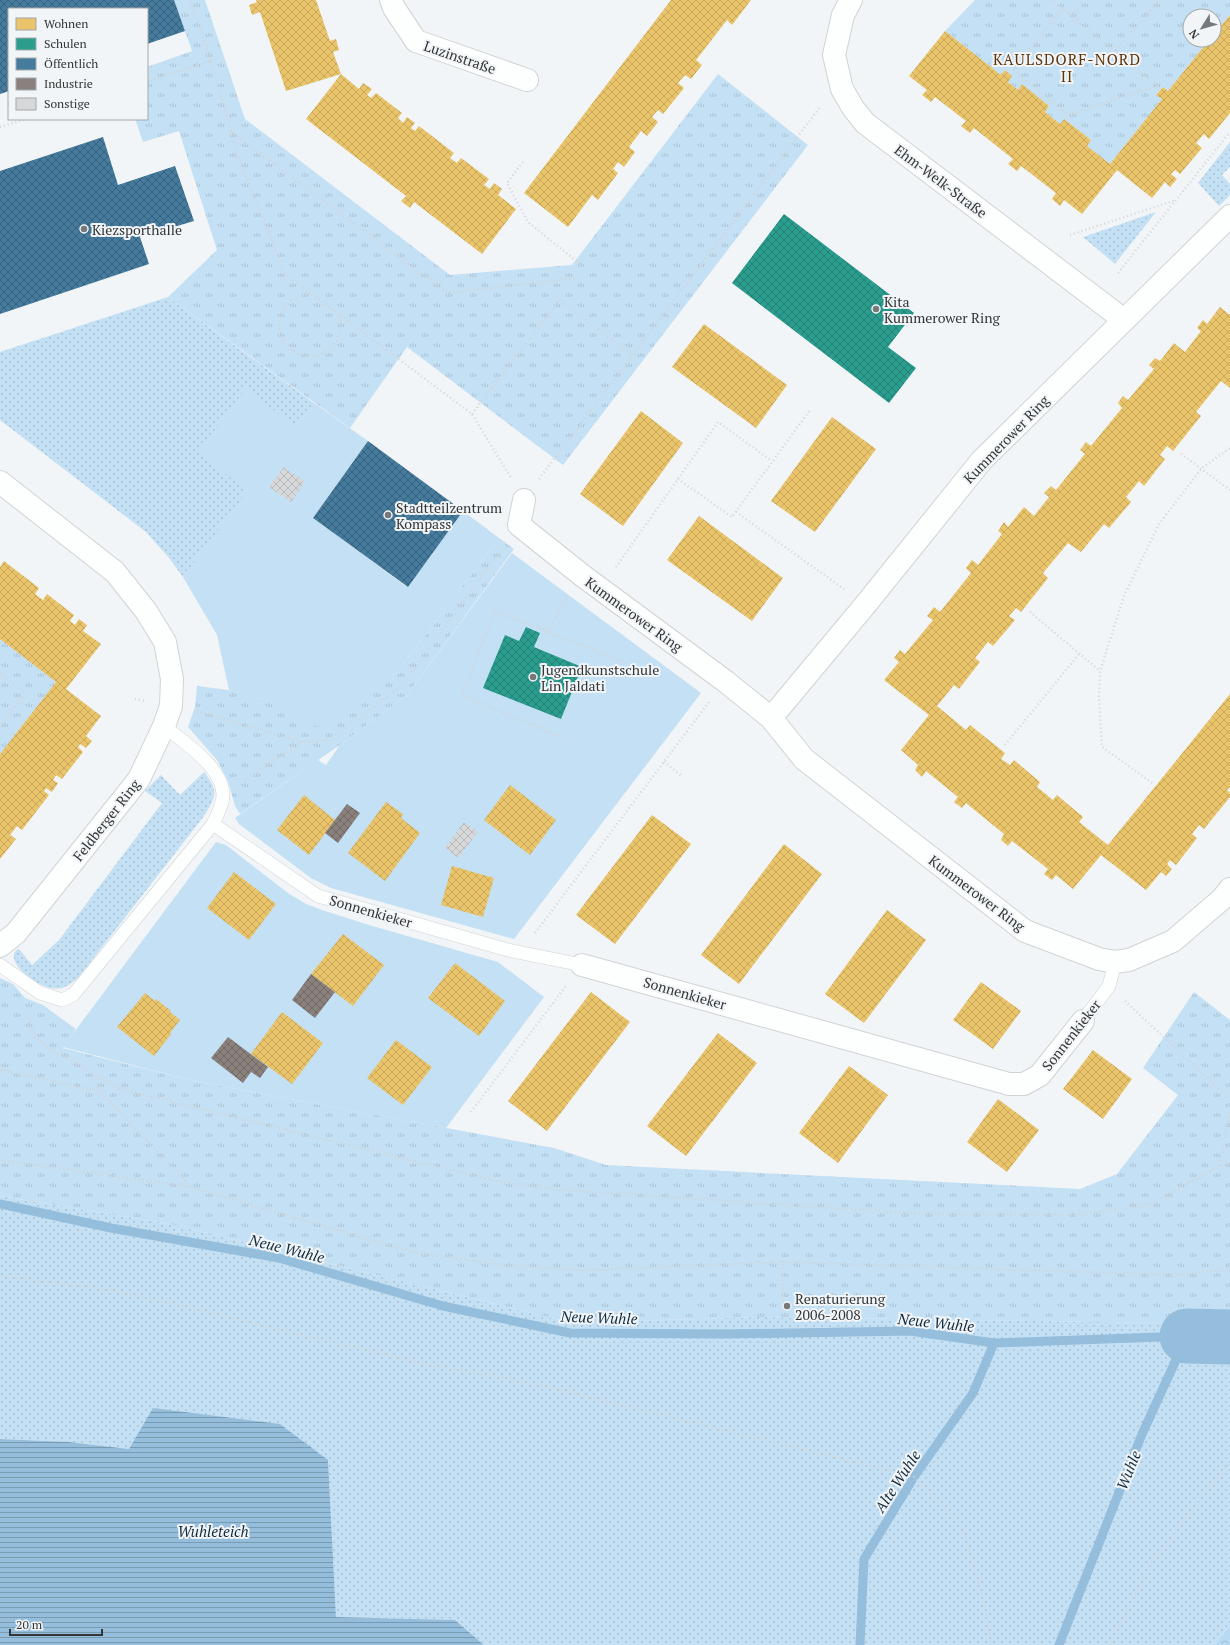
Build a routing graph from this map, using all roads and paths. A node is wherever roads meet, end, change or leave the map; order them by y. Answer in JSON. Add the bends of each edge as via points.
{"nodes":[{"id":1,"x":190,"y":0,"type":"edge"},
{"id":2,"x":391,"y":0,"type":"edge"},
{"id":3,"x":851,"y":0,"type":"edge"},
{"id":4,"x":1052,"y":0,"type":"edge"},
{"id":5,"x":1084,"y":0,"type":"edge"},
{"id":6,"x":1159,"y":0,"type":"edge"},
{"id":7,"x":1063,"y":8,"type":"junction"},
{"id":8,"x":1072,"y":15,"type":"junction"},
{"id":9,"x":1115,"y":51,"type":"junction"},
{"id":10,"x":211,"y":61,"type":"junction"},
{"id":11,"x":528,"y":80,"type":"dead end"},
{"id":12,"x":148,"y":81,"type":"edge"},
{"id":13,"x":842,"y":89,"type":"junction"},
{"id":14,"x":23,"y":120,"type":"edge"},
{"id":15,"x":0,"y":127,"type":"edge"},
{"id":16,"x":231,"y":131,"type":"junction"},
{"id":17,"x":1230,"y":132,"type":"edge"},
{"id":18,"x":523,"y":162,"type":"dead end"},
{"id":19,"x":1176,"y":200,"type":"junction"},
{"id":20,"x":1230,"y":216,"type":"edge"},
{"id":21,"x":1070,"y":235,"type":"dead end"},
{"id":22,"x":585,"y":268,"type":"dead end"},
{"id":23,"x":1118,"y":273,"type":"dead end"},
{"id":24,"x":577,"y":278,"type":"dead end"},
{"id":25,"x":310,"y":292,"type":"junction"},
{"id":26,"x":339,"y":313,"type":"junction"},
{"id":27,"x":1124,"y":320,"type":"junction"},
{"id":28,"x":632,"y":355,"type":"junction"},
{"id":29,"x":810,"y":410,"type":"dead end"},
{"id":30,"x":472,"y":414,"type":"junction"},
{"id":31,"x":1230,"y":448,"type":"edge"},
{"id":32,"x":1181,"y":454,"type":"dead end"},
{"id":33,"x":772,"y":462,"type":"junction"},
{"id":34,"x":1202,"y":468,"type":"junction"},
{"id":35,"x":678,"y":479,"type":"junction"},
{"id":36,"x":0,"y":482,"type":"edge"},
{"id":37,"x":1230,"y":490,"type":"edge"},
{"id":38,"x":524,"y":500,"type":"junction"},
{"id":39,"x":736,"y":512,"type":"junction"},
{"id":40,"x":519,"y":525,"type":"junction"},
{"id":41,"x":582,"y":576,"type":"junction"},
{"id":42,"x":600,"y":589,"type":"junction"},
{"id":43,"x":866,"y":604,"type":"junction"},
{"id":44,"x":1030,"y":612,"type":"dead end"},
{"id":45,"x":548,"y":632,"type":"junction"},
{"id":46,"x":1078,"y":654,"type":"junction"},
{"id":47,"x":624,"y":662,"type":"dead end"},
{"id":48,"x":1100,"y":671,"type":"junction"},
{"id":49,"x":0,"y":674,"type":"edge"},
{"id":50,"x":725,"y":681,"type":"junction"},
{"id":51,"x":167,"y":716,"type":"junction"},
{"id":52,"x":771,"y":718,"type":"junction"},
{"id":53,"x":0,"y":726,"type":"edge"},
{"id":54,"x":570,"y":741,"type":"dead end"},
{"id":55,"x":301,"y":742,"type":"junction"},
{"id":56,"x":1005,"y":745,"type":"dead end"},
{"id":57,"x":664,"y":762,"type":"junction"},
{"id":58,"x":682,"y":776,"type":"dead end"},
{"id":59,"x":1152,"y":783,"type":"dead end"},
{"id":60,"x":223,"y":795,"type":"junction"},
{"id":61,"x":213,"y":824,"type":"junction"},
{"id":62,"x":1230,"y":889,"type":"edge"},
{"id":63,"x":0,"y":946,"type":"edge"},
{"id":64,"x":520,"y":953,"type":"junction"},
{"id":65,"x":1115,"y":962,"type":"junction"},
{"id":66,"x":0,"y":965,"type":"edge"},
{"id":67,"x":582,"y":965,"type":"junction"},
{"id":68,"x":1109,"y":986,"type":"junction"},
{"id":69,"x":40,"y":993,"type":"junction"},
{"id":70,"x":1083,"y":1021,"type":"joint"},
{"id":71,"x":0,"y":1070,"type":"edge"},
{"id":72,"x":95,"y":1075,"type":"junction"},
{"id":73,"x":99,"y":1091,"type":"junction"},
{"id":74,"x":1230,"y":1099,"type":"edge"},
{"id":75,"x":1230,"y":1110,"type":"edge"},
{"id":76,"x":471,"y":1112,"type":"dead end"},
{"id":77,"x":0,"y":1160,"type":"edge"},
{"id":78,"x":1230,"y":1162,"type":"edge"},
{"id":79,"x":1220,"y":1166,"type":"junction"},
{"id":80,"x":192,"y":1187,"type":"junction"},
{"id":81,"x":783,"y":1262,"type":"junction"},
{"id":82,"x":1230,"y":1269,"type":"edge"},
{"id":83,"x":0,"y":1276,"type":"edge"},
{"id":84,"x":783,"y":1301,"type":"dead end"},
{"id":85,"x":1230,"y":1461,"type":"edge"},
{"id":86,"x":992,"y":1645,"type":"edge"},
{"id":87,"x":1110,"y":1645,"type":"edge"}],
"edges":[{"from":1,"to":10,"type":"path"},
{"from":2,"to":11,"type":"street","name":"Luzinstraße","via":[[416,42]]},
{"from":3,"to":13,"type":"street","name":"Ehm-Welk-Straße","via":[[843,15],[834,55]]},
{"from":4,"to":7,"type":"path"},
{"from":5,"to":8,"type":"path"},
{"from":6,"to":9,"type":"path"},
{"from":7,"to":8,"type":"path"},
{"from":7,"to":9,"type":"path","via":[[1013,70],[1068,115],[1157,86]]},
{"from":8,"to":9,"type":"path"},
{"from":10,"to":12,"type":"path"},
{"from":10,"to":16,"type":"path"},
{"from":13,"to":27,"type":"street","name":"Ehm-Welk-Straße","via":[[865,123]]},
{"from":13,"to":28,"type":"path","via":[[817,110]]},
{"from":14,"to":15,"type":"path"},
{"from":16,"to":24,"type":"path","via":[[448,293]]},
{"from":16,"to":25,"type":"path","via":[[236,151],[285,274]]},
{"from":17,"to":19,"type":"path"},
{"from":18,"to":22,"type":"path","via":[[507,184],[528,222]]},
{"from":19,"to":21,"type":"path"},
{"from":19,"to":23,"type":"path"},
{"from":20,"to":27,"type":"street","name":"Kummerower Ring"},
{"from":25,"to":26,"type":"path"},
{"from":25,"to":26,"type":"path","via":[[289,301],[278,321],[279,332],[292,350],[302,355],[313,355],[324,352],[333,345],[339,336]]},
{"from":26,"to":30,"type":"path"},
{"from":27,"to":43,"type":"street","name":"Kummerower Ring","via":[[982,460]]},
{"from":28,"to":30,"type":"path","via":[[560,300]]},
{"from":28,"to":38,"type":"path"},
{"from":29,"to":33,"type":"path"},
{"from":30,"to":38,"type":"path"},
{"from":31,"to":34,"type":"path"},
{"from":32,"to":34,"type":"path"},
{"from":33,"to":35,"type":"path","via":[[718,422]]},
{"from":33,"to":39,"type":"path"},
{"from":34,"to":37,"type":"path"},
{"from":34,"to":48,"type":"path","via":[[1159,524],[1124,596]]},
{"from":35,"to":39,"type":"path","via":[[732,517]]},
{"from":35,"to":42,"type":"path"},
{"from":36,"to":51,"type":"street","name":"Feldberger Ring","via":[[115,572],[146,611],[165,642],[172,679]]},
{"from":38,"to":40,"type":"street"},
{"from":39,"to":43,"type":"path"},
{"from":40,"to":41,"type":"street","name":"Kummerower Ring"},
{"from":40,"to":55,"type":"path","via":[[401,687],[336,734],[323,741]]},
{"from":41,"to":42,"type":"street","name":"Kummerower Ring"},
{"from":41,"to":45,"type":"path","via":[[568,594]]},
{"from":42,"to":50,"type":"street","name":"Kummerower Ring"},
{"from":43,"to":52,"type":"street","name":"Kummerower Ring"},
{"from":44,"to":46,"type":"path"},
{"from":45,"to":47,"type":"path"},
{"from":45,"to":54,"type":"path","via":[[495,611],[462,695]]},
{"from":46,"to":48,"type":"path"},
{"from":46,"to":56,"type":"path"},
{"from":48,"to":59,"type":"path","via":[[1102,747]]},
{"from":49,"to":53,"type":"path","via":[[25,694]]},
{"from":50,"to":52,"type":"street","name":"Kummerower Ring"},
{"from":50,"to":57,"type":"path"},
{"from":51,"to":55,"type":"path","via":[[194,710]]},
{"from":51,"to":60,"type":"lane","via":[[212,766],[220,781]]},
{"from":51,"to":63,"type":"street","name":"Feldberger Ring","via":[[139,779],[16,932]]},
{"from":52,"to":65,"type":"street","name":"Kummerower Ring","via":[[804,759],[1025,931],[1077,952]]},
{"from":55,"to":60,"type":"path"},
{"from":57,"to":58,"type":"path"},
{"from":57,"to":64,"type":"path"},
{"from":60,"to":61,"type":"lane"},
{"from":61,"to":64,"type":"lane","name":"Sonnenkieker","via":[[318,896]]},
{"from":61,"to":69,"type":"lane","via":[[74,995],[62,1000]]},
{"from":62,"to":65,"type":"street","name":"Kummerower Ring","via":[[1173,941],[1129,960]]},
{"from":64,"to":67,"type":"lane","name":"Sonnenkieker"},
{"from":65,"to":68,"type":"lane","name":"Sonnenkieker"},
{"from":66,"to":69,"type":"lane"},
{"from":67,"to":70,"type":"street","name":"Sonnenkieker","via":[[1009,1084],[1024,1084],[1040,1074]]},
{"from":67,"to":76,"type":"path"},
{"from":68,"to":70,"type":"lane","name":"Sonnenkieker"},
{"from":68,"to":74,"type":"path"},
{"from":69,"to":72,"type":"path","via":[[29,1018],[33,1035],[47,1047]]},
{"from":71,"to":73,"type":"path"},
{"from":72,"to":73,"type":"path"},
{"from":72,"to":79,"type":"path","via":[[120,1089],[500,1182],[551,1189],[908,1213],[1073,1215],[1149,1205]]},
{"from":73,"to":80,"type":"path"},
{"from":75,"to":79,"type":"path"},
{"from":77,"to":80,"type":"path"},
{"from":78,"to":79,"type":"path"},
{"from":80,"to":81,"type":"path","via":[[412,1252],[506,1266],[588,1270]]},
{"from":81,"to":82,"type":"path","via":[[1177,1275]]},
{"from":81,"to":84,"type":"path"},
{"from":83,"to":86,"type":"path","via":[[113,1290],[434,1366],[540,1385],[914,1477],[962,1525],[983,1599]]},
{"from":85,"to":87,"type":"path","via":[[1150,1565]]}]}
